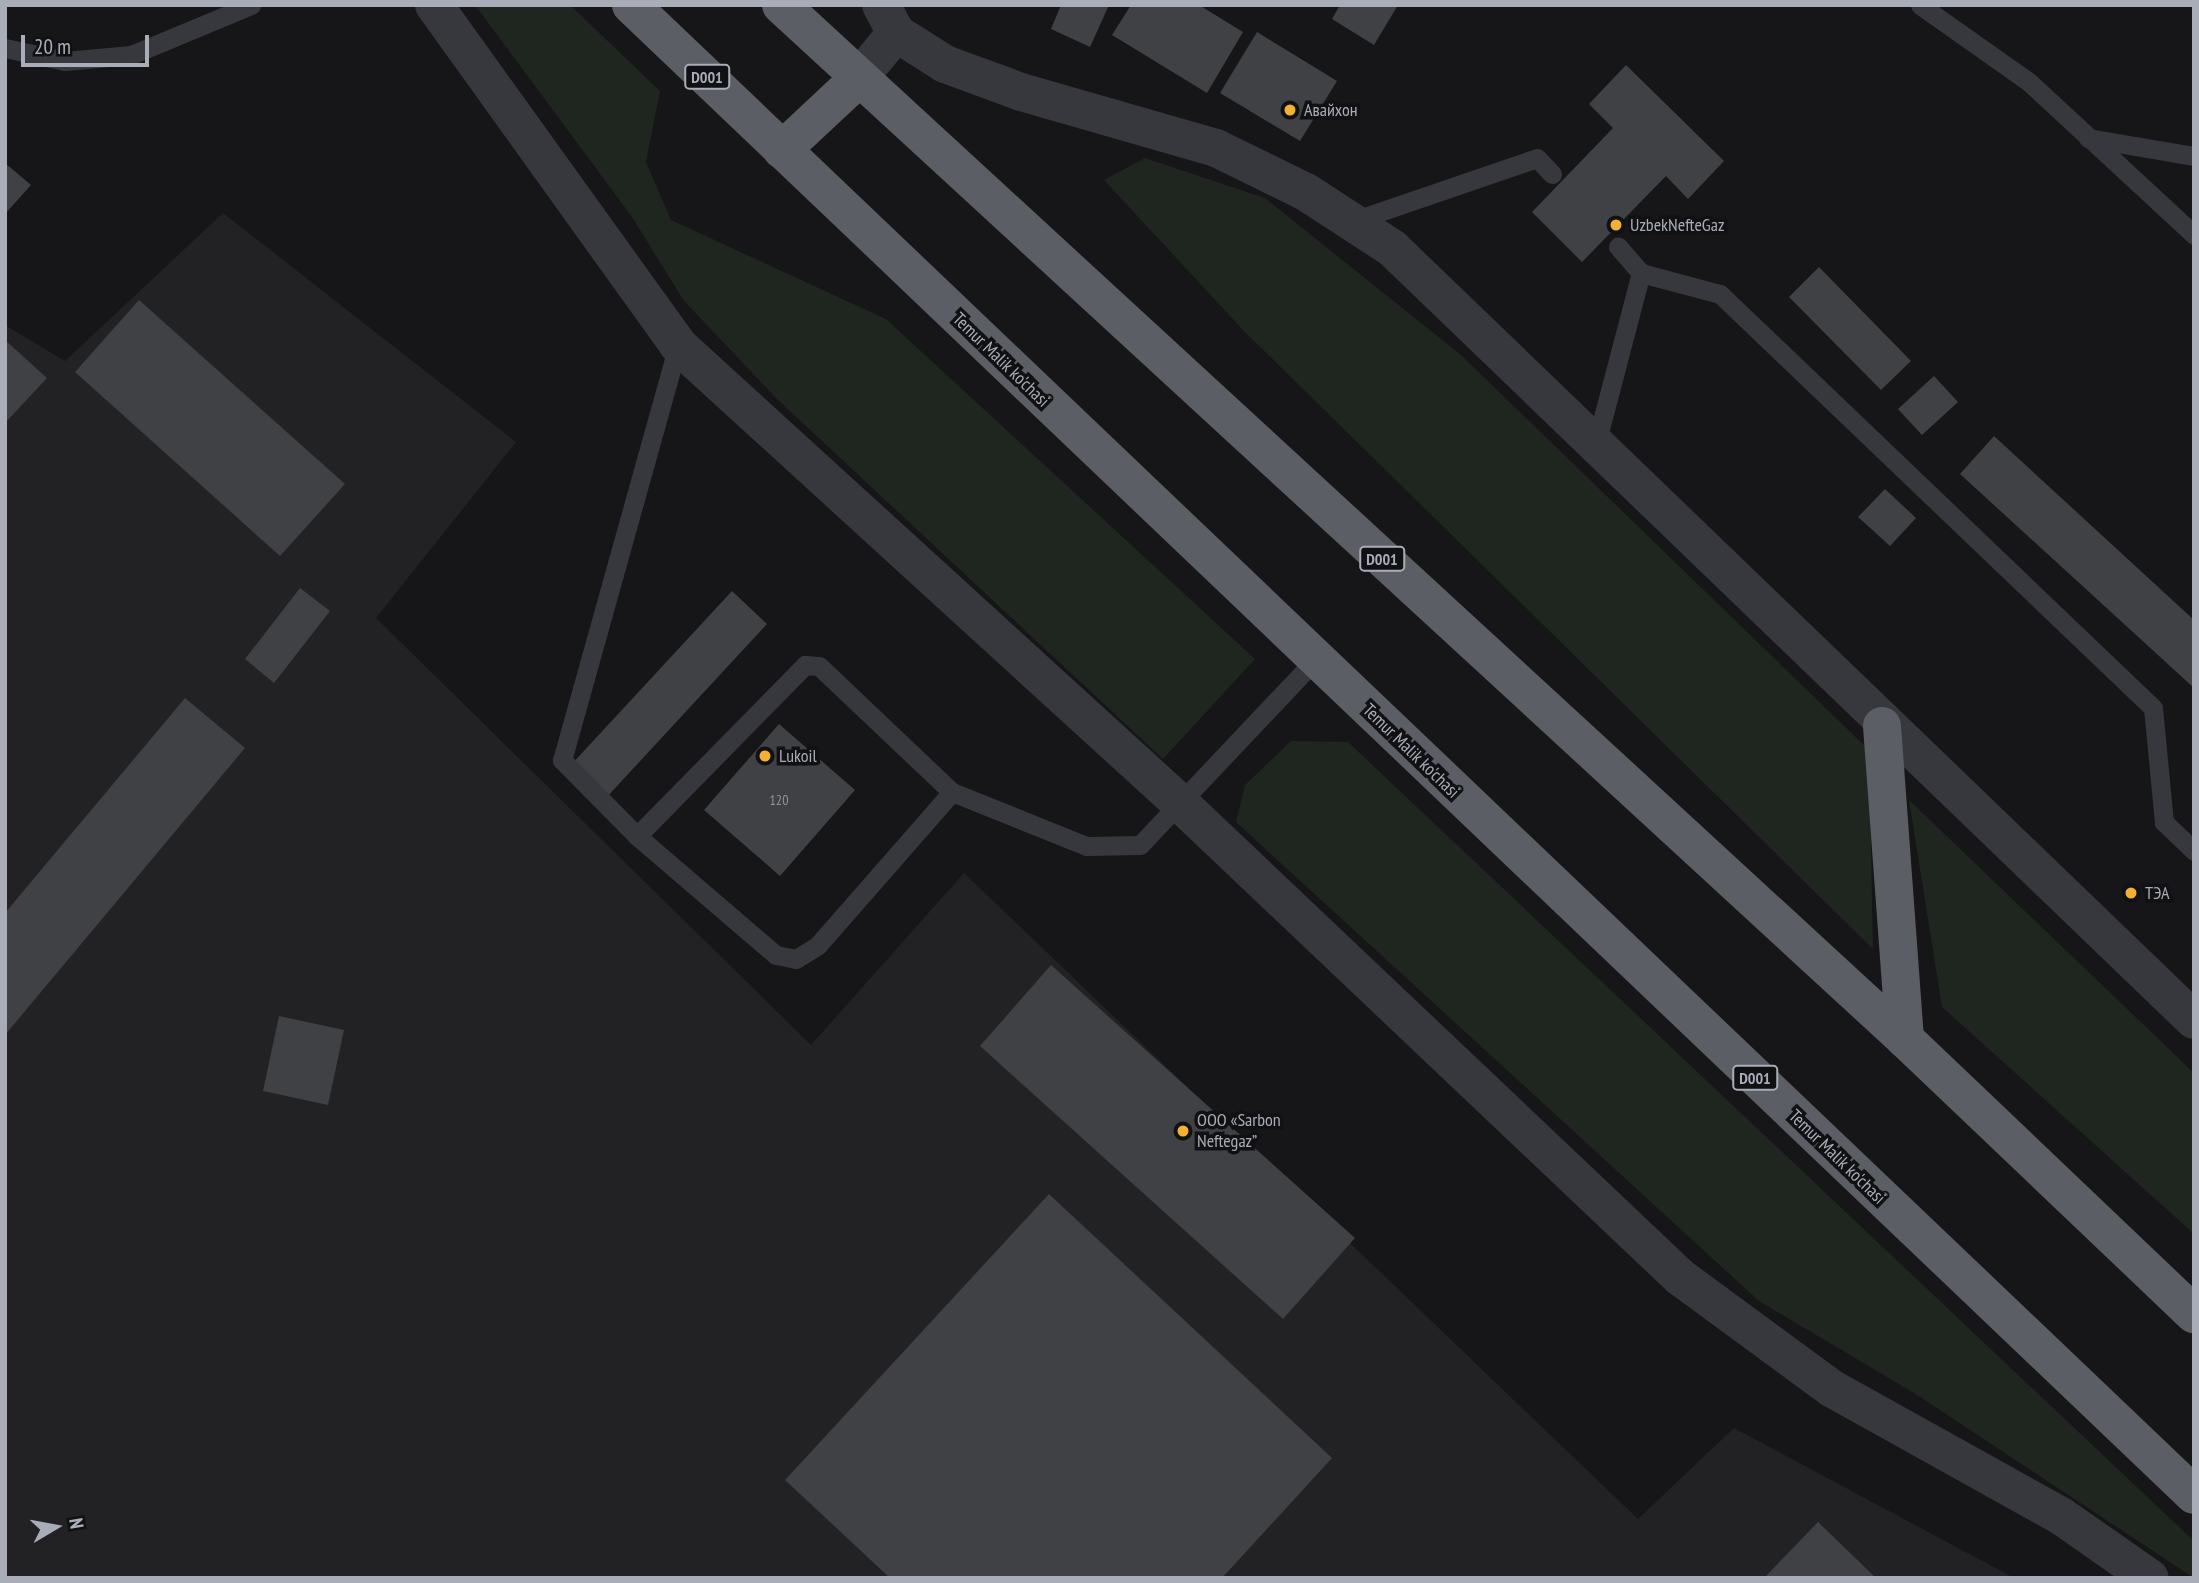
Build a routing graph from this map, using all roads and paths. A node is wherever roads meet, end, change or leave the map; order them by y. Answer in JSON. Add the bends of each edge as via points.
{"nodes":[{"id":1,"x":251,"y":5,"type":"edge"},
{"id":2,"x":434,"y":5,"type":"edge"},
{"id":3,"x":631,"y":5,"type":"edge"},
{"id":4,"x":780,"y":5,"type":"edge"},
{"id":5,"x":1920,"y":5,"type":"edge"},
{"id":6,"x":888,"y":19,"type":"edge"},
{"id":7,"x":5,"y":48,"type":"edge"},
{"id":8,"x":859,"y":78,"type":"junction"},
{"id":9,"x":2088,"y":138,"type":"junction"},
{"id":10,"x":782,"y":150,"type":"junction"},
{"id":11,"x":2194,"y":156,"type":"edge"},
{"id":12,"x":1552,"y":174,"type":"dead end"},
{"id":13,"x":1353,"y":221,"type":"junction"},
{"id":14,"x":2194,"y":235,"type":"edge"},
{"id":15,"x":1618,"y":247,"type":"dead end"},
{"id":16,"x":1641,"y":272,"type":"junction"},
{"id":17,"x":678,"y":345,"type":"junction"},
{"id":18,"x":1596,"y":444,"type":"junction"},
{"id":19,"x":1315,"y":660,"type":"junction"},
{"id":20,"x":1882,"y":726,"type":"junction"},
{"id":21,"x":952,"y":792,"type":"junction"},
{"id":22,"x":1181,"y":804,"type":"junction"},
{"id":23,"x":637,"y":836,"type":"junction"},
{"id":24,"x":2194,"y":851,"type":"edge"},
{"id":25,"x":2194,"y":1020,"type":"edge"},
{"id":26,"x":1905,"y":1039,"type":"junction"},
{"id":27,"x":2194,"y":1314,"type":"edge"},
{"id":28,"x":2194,"y":1495,"type":"edge"},
{"id":29,"x":2150,"y":1578,"type":"edge"}],
"edges":[{"from":1,"to":7,"type":"lane","via":[[131,55],[65,61]]},
{"from":2,"to":17,"type":"street"},
{"from":3,"to":10,"type":"highway","name":"Temur Malik ko'chasi","number":"D001"},
{"from":4,"to":8,"type":"highway","number":"D001"},
{"from":5,"to":9,"type":"lane","via":[[2029,82]]},
{"from":6,"to":8,"type":"street"},
{"from":6,"to":13,"type":"street","via":[[945,64],[1021,92],[1216,148]]},
{"from":8,"to":10,"type":"highway"},
{"from":8,"to":26,"type":"highway","number":"D001"},
{"from":9,"to":11,"type":"lane"},
{"from":9,"to":14,"type":"lane"},
{"from":10,"to":19,"type":"highway","name":"Temur Malik ko'chasi","number":"D001"},
{"from":12,"to":13,"type":"lane","via":[[1537,158]]},
{"from":13,"to":18,"type":"street","via":[[1392,248]]},
{"from":15,"to":16,"type":"lane"},
{"from":16,"to":18,"type":"lane"},
{"from":16,"to":24,"type":"lane","via":[[1720,294],[2153,708],[2164,822]]},
{"from":17,"to":22,"type":"street"},
{"from":17,"to":23,"type":"lane","via":[[562,760]]},
{"from":18,"to":20,"type":"street"},
{"from":19,"to":22,"type":"lane"},
{"from":19,"to":28,"type":"highway","name":"Temur Malik ko'chasi","number":"D001"},
{"from":20,"to":25,"type":"street"},
{"from":20,"to":26,"type":"highway"},
{"from":21,"to":22,"type":"lane","via":[[1086,846],[1108,848],[1140,845]]},
{"from":21,"to":23,"type":"lane","via":[[818,945],[796,959],[776,955]]},
{"from":21,"to":23,"type":"lane","via":[[818,666],[806,665]]},
{"from":22,"to":29,"type":"street","via":[[1680,1277],[1831,1388],[2061,1516]]},
{"from":26,"to":27,"type":"highway","number":"D001"}]}
